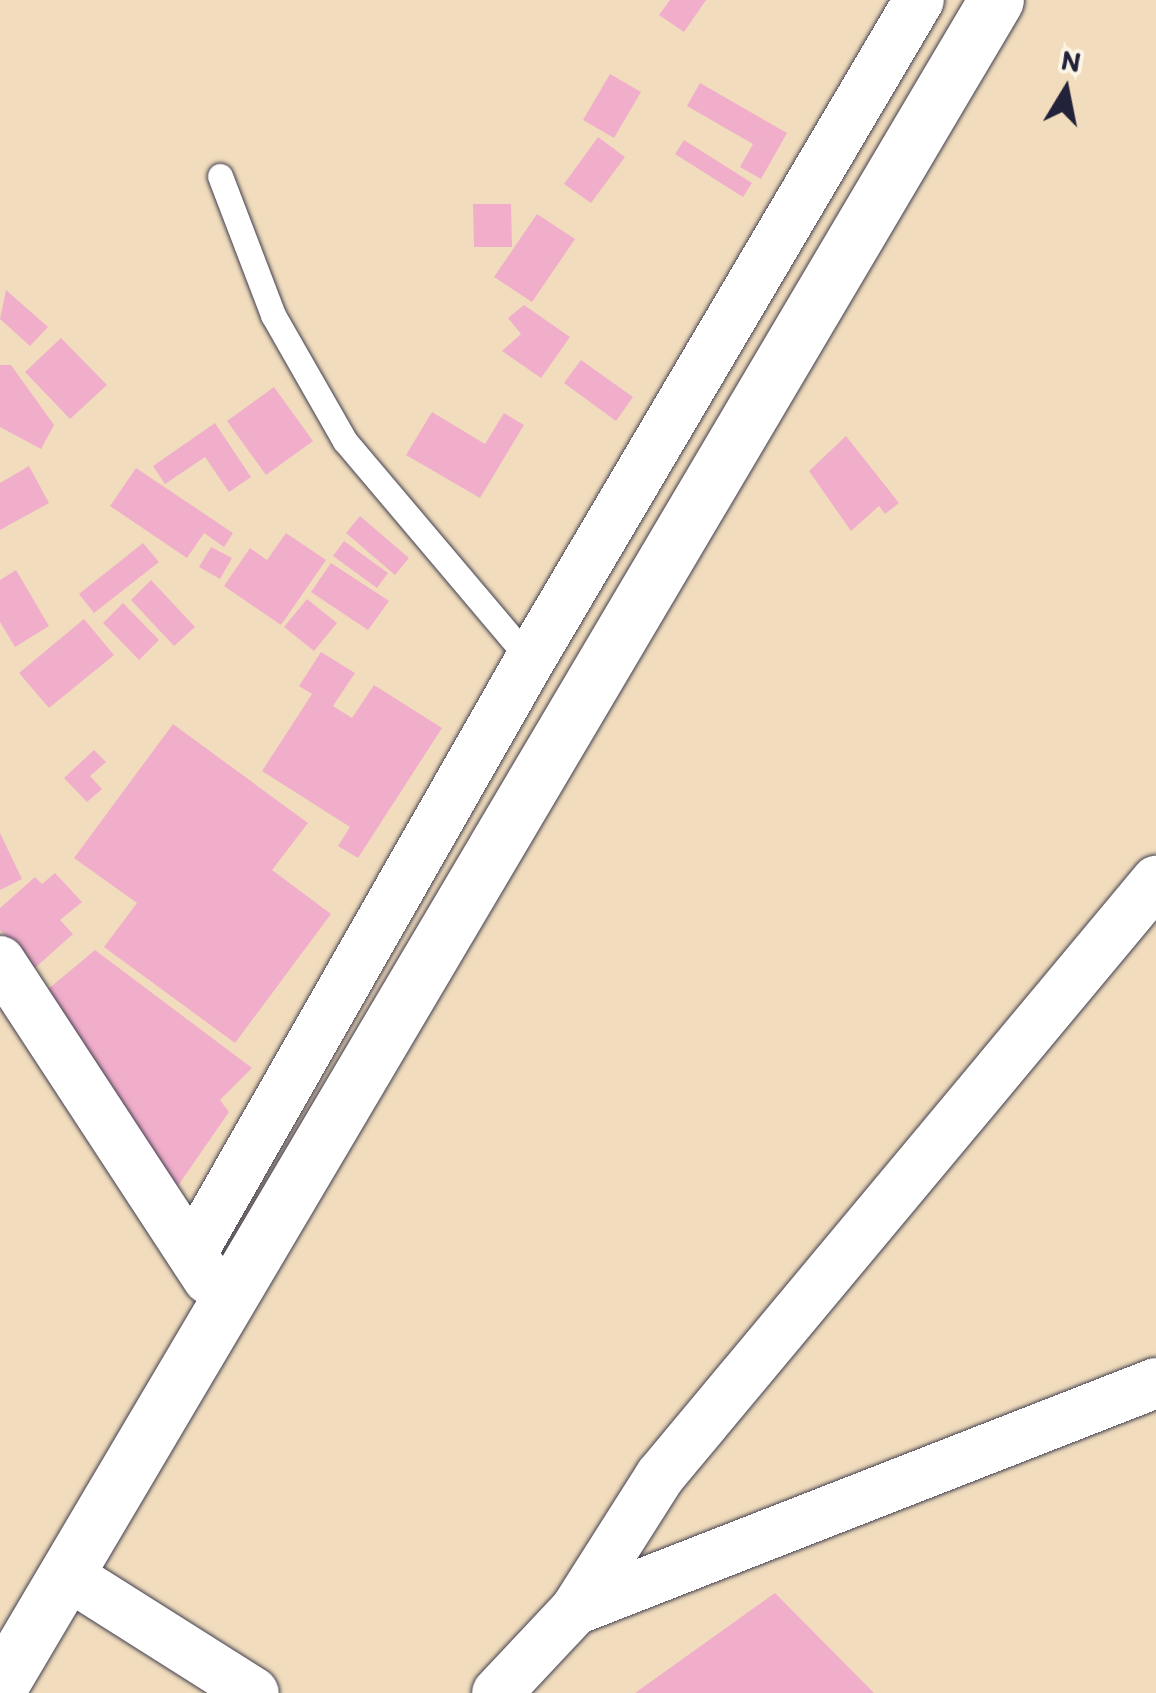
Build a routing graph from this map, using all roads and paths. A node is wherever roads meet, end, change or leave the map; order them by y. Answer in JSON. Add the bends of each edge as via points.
{"nodes":[{"id":1,"x":920,"y":0,"type":"edge"},
{"id":2,"x":996,"y":0,"type":"edge"},
{"id":3,"x":220,"y":176,"type":"dead end"},
{"id":4,"x":518,"y":680,"type":"junction"},
{"id":5,"x":559,"y":740,"type":"junction"},
{"id":6,"x":1156,"y":881,"type":"edge"},
{"id":7,"x":385,"y":886,"type":"junction"},
{"id":8,"x":446,"y":931,"type":"junction"},
{"id":9,"x":0,"y":961,"type":"edge"},
{"id":10,"x":192,"y":1252,"type":"junction"},
{"id":11,"x":224,"y":1307,"type":"junction"},
{"id":12,"x":1156,"y":1383,"type":"edge"},
{"id":13,"x":66,"y":1574,"type":"junction"},
{"id":14,"x":575,"y":1610,"type":"junction"},
{"id":15,"x":0,"y":1686,"type":"edge"},
{"id":16,"x":254,"y":1693,"type":"edge"},
{"id":17,"x":498,"y":1693,"type":"edge"}],
"edges":[{"from":1,"to":4,"type":"street"},
{"from":2,"to":5,"type":"main road"},
{"from":3,"to":4,"type":"lane","via":[[272,315],[345,441]]},
{"from":4,"to":5,"type":"street"},
{"from":4,"to":7,"type":"street"},
{"from":5,"to":8,"type":"main road"},
{"from":6,"to":14,"type":"street","via":[[660,1476]]},
{"from":7,"to":8,"type":"street"},
{"from":7,"to":10,"type":"street"},
{"from":8,"to":11,"type":"main road"},
{"from":9,"to":10,"type":"street"},
{"from":10,"to":11,"type":"street"},
{"from":11,"to":13,"type":"main road"},
{"from":12,"to":14,"type":"street"},
{"from":13,"to":15,"type":"main road"},
{"from":13,"to":16,"type":"street"},
{"from":14,"to":17,"type":"street"}]}
